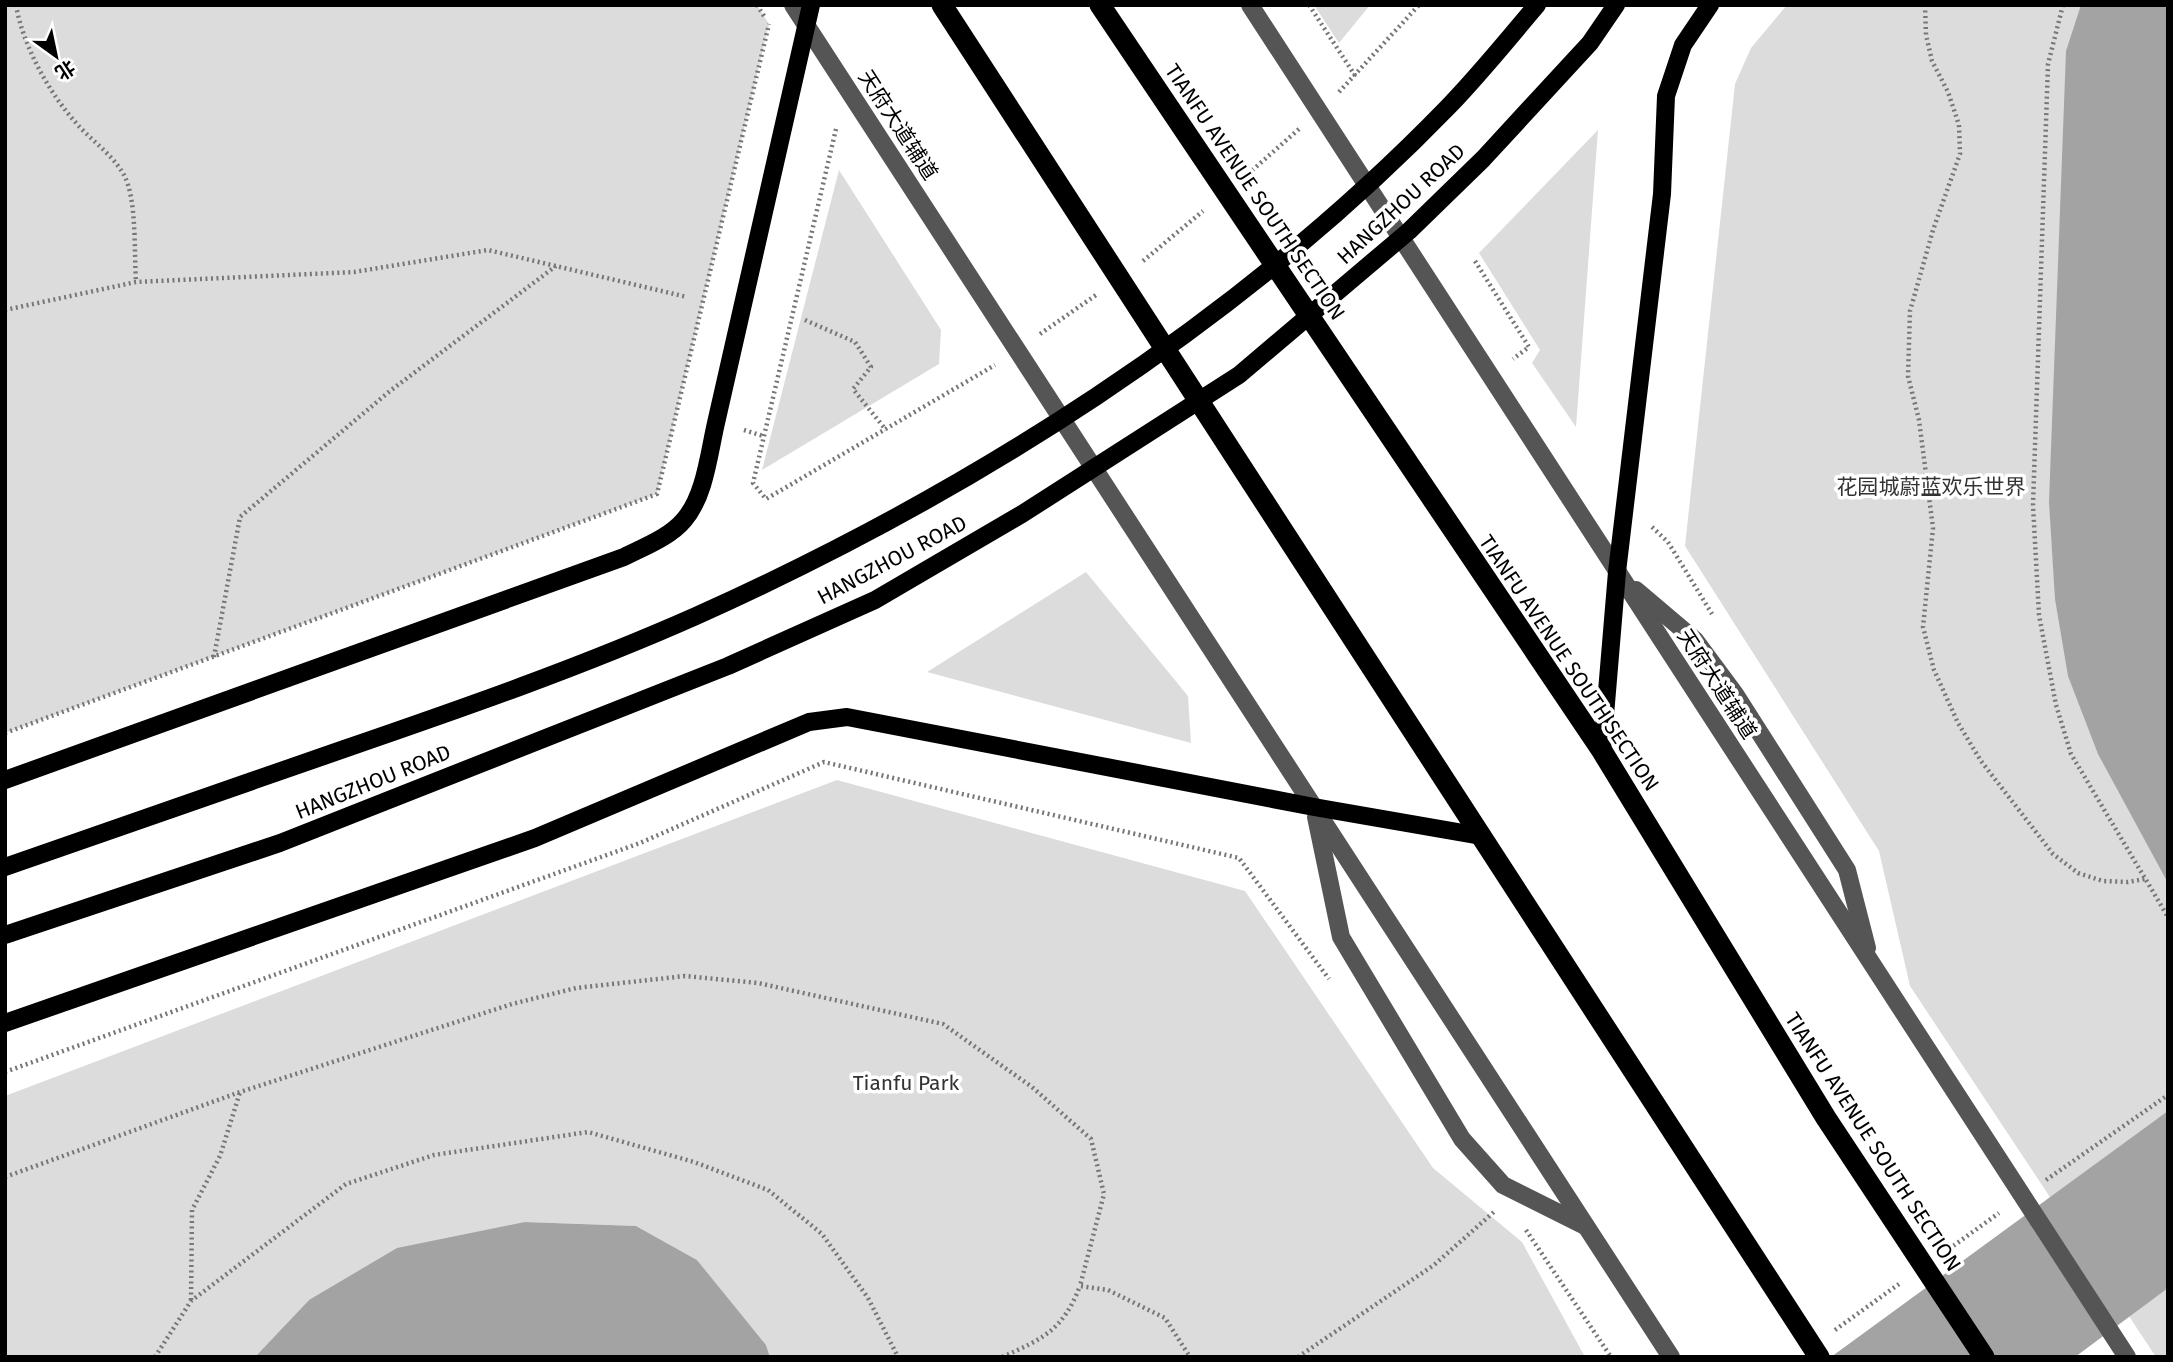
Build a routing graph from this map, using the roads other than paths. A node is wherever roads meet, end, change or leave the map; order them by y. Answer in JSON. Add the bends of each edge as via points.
{"nodes":[{"id":1,"x":793,"y":5,"type":"edge"},
{"id":2,"x":811,"y":5,"type":"edge"},
{"id":3,"x":942,"y":5,"type":"edge"},
{"id":4,"x":1100,"y":5,"type":"edge"},
{"id":5,"x":1250,"y":5,"type":"edge"},
{"id":6,"x":1537,"y":5,"type":"edge"},
{"id":7,"x":1616,"y":5,"type":"edge"},
{"id":8,"x":1710,"y":5,"type":"edge"},
{"id":9,"x":806,"y":25,"type":"junction"},
{"id":10,"x":1617,"y":572,"type":"junction"},
{"id":11,"x":1602,"y":751,"type":"junction"},
{"id":12,"x":5,"y":780,"type":"edge"},
{"id":13,"x":1314,"y":807,"type":"junction"},
{"id":14,"x":1481,"y":836,"type":"junction"},
{"id":15,"x":5,"y":867,"type":"edge"},
{"id":16,"x":5,"y":935,"type":"edge"},
{"id":17,"x":1870,"y":962,"type":"junction"},
{"id":18,"x":5,"y":1023,"type":"edge"},
{"id":19,"x":1587,"y":1227,"type":"junction"},
{"id":20,"x":1671,"y":1357,"type":"edge"},
{"id":21,"x":1819,"y":1357,"type":"edge"},
{"id":22,"x":1984,"y":1357,"type":"edge"},
{"id":23,"x":2127,"y":1357,"type":"edge"}],
"edges":[{"from":1,"to":9,"type":"street","name":"天府大道辅道"},
{"from":2,"to":9,"type":"main road"},
{"from":3,"to":14,"type":"highway"},
{"from":4,"to":11,"type":"highway","name":"TIANFU AVENUE SOUTH SECTION"},
{"from":5,"to":10,"type":"street","name":"天府大道辅道"},
{"from":6,"to":15,"type":"main road","name":"HANGZHOU ROAD","via":[[1449,106],[1349,200],[1201,324],[990,464],[851,541],[682,621],[504,694]]},
{"from":7,"to":16,"type":"main road","name":"HANGZHOU ROAD","via":[[1581,52],[1483,159],[1409,231],[1239,375],[1022,514],[875,600],[728,666],[281,843]]},
{"from":8,"to":10,"type":"main road","via":[[1683,45],[1666,96],[1662,194]]},
{"from":9,"to":12,"type":"main road","via":[[700,490],[685,520],[624,557]]},
{"from":9,"to":13,"type":"street","name":"天府大道辅道"},
{"from":10,"to":11,"type":"main road"},
{"from":10,"to":17,"type":"street","name":"天府大道辅道"},
{"from":10,"to":17,"type":"street","via":[[1695,640],[1735,694],[1847,870]]},
{"from":11,"to":22,"type":"highway","name":"TIANFU AVENUE SOUTH SECTION","via":[[1826,1118]]},
{"from":13,"to":14,"type":"main road"},
{"from":13,"to":18,"type":"main road","via":[[846,717],[809,722],[535,838]]},
{"from":13,"to":19,"type":"street"},
{"from":13,"to":19,"type":"street","via":[[1341,937],[1462,1139],[1503,1185]]},
{"from":14,"to":21,"type":"highway"},
{"from":17,"to":23,"type":"street","name":"天府大道辅道"},
{"from":19,"to":20,"type":"street"}]}
